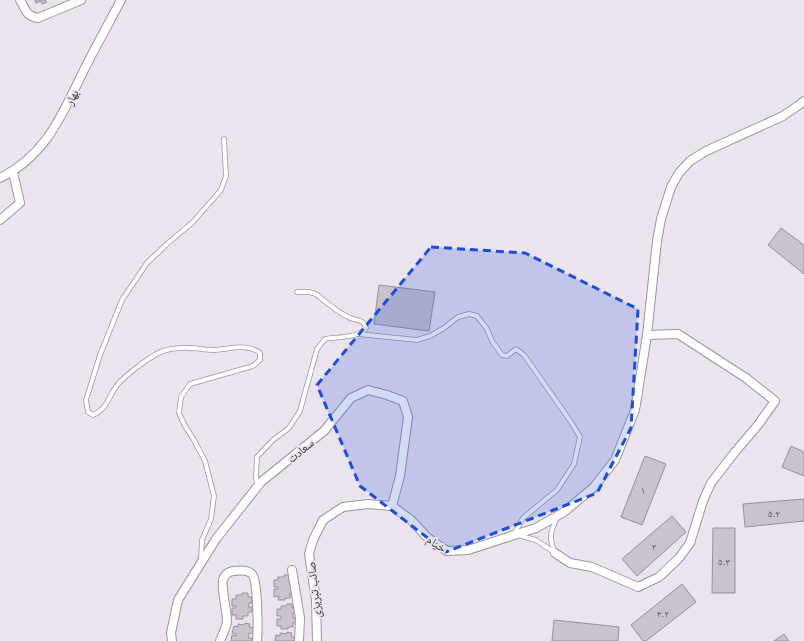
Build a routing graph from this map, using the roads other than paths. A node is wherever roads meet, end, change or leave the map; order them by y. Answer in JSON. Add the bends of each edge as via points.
{"nodes":[{"id":1,"x":20,"y":0,"type":"edge"},
{"id":2,"x":82,"y":0,"type":"edge"},
{"id":3,"x":121,"y":0,"type":"edge"},
{"id":4,"x":804,"y":101,"type":"edge"},
{"id":5,"x":224,"y":139,"type":"dead end"},
{"id":6,"x":13,"y":172,"type":"junction"},
{"id":7,"x":0,"y":178,"type":"edge"},
{"id":8,"x":0,"y":220,"type":"edge"},
{"id":9,"x":297,"y":292,"type":"dead end"},
{"id":10,"x":358,"y":334,"type":"junction"},
{"id":11,"x":647,"y":336,"type":"junction"},
{"id":12,"x":257,"y":486,"type":"junction"},
{"id":13,"x":392,"y":506,"type":"junction"},
{"id":14,"x":557,"y":516,"type":"junction"},
{"id":15,"x":514,"y":534,"type":"junction"},
{"id":16,"x":555,"y":553,"type":"junction"},
{"id":17,"x":200,"y":564,"type":"junction"},
{"id":18,"x":292,"y":570,"type":"dead end"},
{"id":19,"x":172,"y":641,"type":"edge"},
{"id":20,"x":220,"y":641,"type":"edge"},
{"id":21,"x":257,"y":641,"type":"edge"},
{"id":22,"x":299,"y":641,"type":"edge"},
{"id":23,"x":317,"y":641,"type":"edge"}],
"edges":[{"from":1,"to":2,"type":"street","via":[[27,13],[38,18]]},
{"from":3,"to":6,"type":"street","name":"بهار","via":[[49,137],[32,157]]},
{"from":4,"to":11,"type":"street","name":"خیام","via":[[783,116],[706,151],[690,161],[679,173],[671,187],[661,219]]},
{"from":5,"to":17,"type":"lane","via":[[226,176],[221,190],[193,222],[147,263],[122,300],[100,355],[86,400],[88,412],[93,416],[99,413],[116,386],[132,371],[162,351],[181,348],[215,350],[243,347],[260,353],[260,360],[253,366],[190,384],[180,397],[178,413],[206,461],[214,496],[211,519],[202,540]]},
{"from":6,"to":7,"type":"street","name":"بهار"},
{"from":6,"to":8,"type":"street","via":[[20,203]]},
{"from":9,"to":10,"type":"lane","via":[[316,294],[349,318],[363,322],[366,328]]},
{"from":10,"to":12,"type":"lane","via":[[325,339],[317,349],[300,411],[289,428],[257,457]]},
{"from":10,"to":15,"type":"lane","via":[[417,340],[430,336],[458,317],[469,314],[477,316],[487,328],[502,355],[507,356],[516,349],[524,355],[580,438],[574,464],[557,490],[524,518]]},
{"from":11,"to":14,"type":"street","name":"خیام","via":[[635,410],[615,460],[594,487]]},
{"from":11,"to":16,"type":"street","via":[[678,334],[746,378],[775,401],[711,483],[690,543],[679,558],[659,576],[638,587],[592,567],[570,563]]},
{"from":12,"to":13,"type":"street","name":"سعادت","via":[[324,431],[351,398],[368,390],[403,401],[408,416],[400,476]]},
{"from":12,"to":17,"type":"street","name":"سعادت"},
{"from":13,"to":15,"type":"street","name":"خیام","via":[[447,552],[468,550]]},
{"from":13,"to":23,"type":"street","name":"صائب تبریزی","via":[[368,504],[343,507],[323,520],[312,540],[309,554],[316,600]]},
{"from":14,"to":15,"type":"street","name":"خیام","via":[[536,528]]},
{"from":14,"to":16,"type":"lane","via":[[551,530],[550,542]]},
{"from":15,"to":16,"type":"lane","via":[[536,540]]},
{"from":17,"to":19,"type":"street","name":"سعادت","via":[[178,600],[171,633]]},
{"from":18,"to":22,"type":"street","via":[[300,618]]},
{"from":20,"to":21,"type":"street","via":[[227,622],[223,581],[232,570],[251,572],[254,576]]}]}
